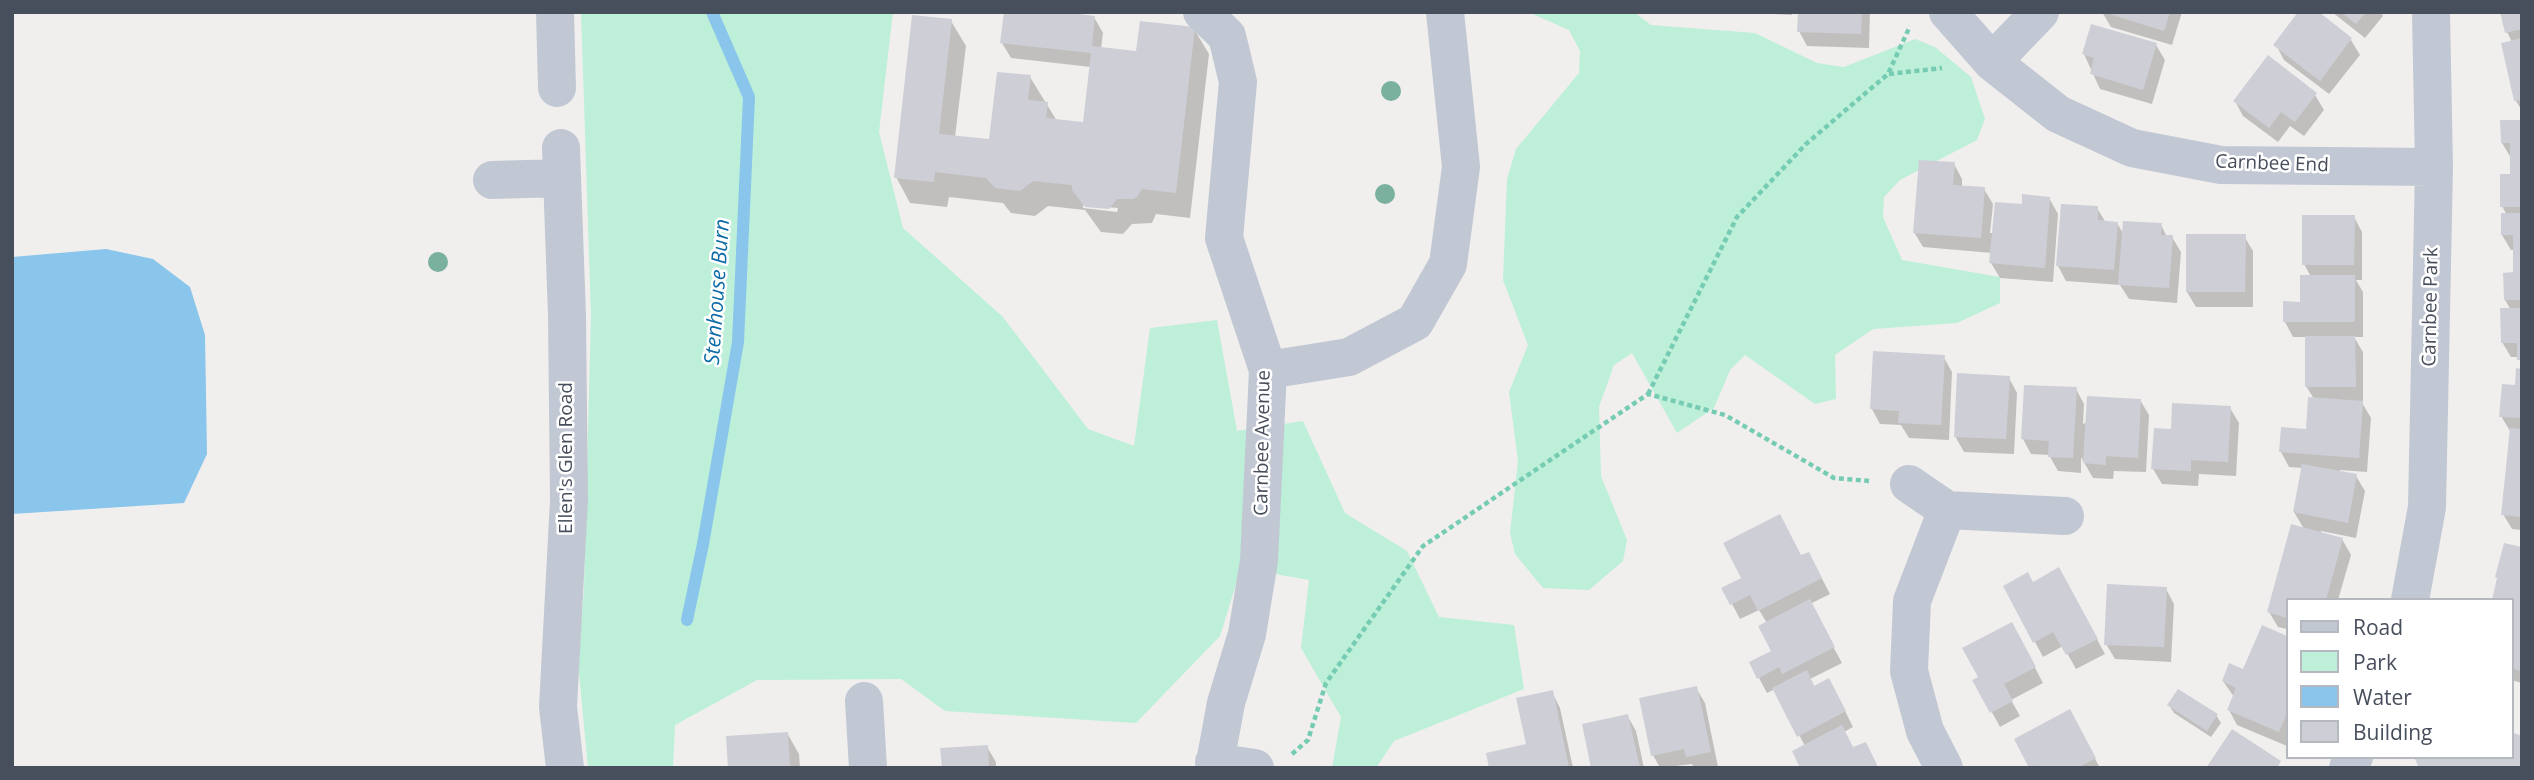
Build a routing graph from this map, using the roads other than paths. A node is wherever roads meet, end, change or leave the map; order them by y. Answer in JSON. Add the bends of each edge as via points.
{"nodes":[{"id":1,"x":555,"y":12,"type":"edge"},
{"id":2,"x":1202,"y":12,"type":"edge"},
{"id":3,"x":1445,"y":12,"type":"edge"},
{"id":4,"x":1948,"y":12,"type":"edge"},
{"id":5,"x":2040,"y":12,"type":"edge"},
{"id":6,"x":2431,"y":12,"type":"edge"},
{"id":7,"x":1993,"y":62,"type":"junction"},
{"id":8,"x":558,"y":88,"type":"dead end"},
{"id":9,"x":2434,"y":167,"type":"junction"},
{"id":10,"x":492,"y":180,"type":"dead end"},
{"id":11,"x":1268,"y":370,"type":"junction"},
{"id":12,"x":1909,"y":484,"type":"road end"},
{"id":13,"x":1947,"y":510,"type":"junction"},
{"id":14,"x":2065,"y":516,"type":"dead end"},
{"id":15,"x":2410,"y":598,"type":"edge"},
{"id":16,"x":864,"y":701,"type":"dead end"},
{"id":17,"x":1269,"y":764,"type":"edge"},
{"id":18,"x":1214,"y":765,"type":"edge"},
{"id":19,"x":565,"y":768,"type":"edge"},
{"id":20,"x":868,"y":768,"type":"edge"},
{"id":21,"x":1944,"y":768,"type":"edge"}],
"edges":[{"from":1,"to":8,"type":"street"},
{"from":2,"to":11,"type":"street","name":"Carnbee Avenue","via":[[1227,36],[1238,82],[1224,238]]},
{"from":3,"to":11,"type":"street","via":[[1461,167],[1448,264],[1415,322],[1349,357]]},
{"from":4,"to":7,"type":"street","name":"Carnbee End"},
{"from":5,"to":7,"type":"street"},
{"from":6,"to":9,"type":"street","name":"Carnbee Park"},
{"from":7,"to":9,"type":"street","name":"Carnbee End","via":[[2058,114],[2132,148],[2221,165]]},
{"from":9,"to":15,"type":"street","name":"Carnbee Park","via":[[2427,508]]},
{"from":10,"to":19,"type":"street","name":"Ellen's Glen Road","via":[[562,163],[569,500],[558,707]]},
{"from":11,"to":18,"type":"street","name":"Carnbee Avenue","via":[[1259,561],[1247,634],[1226,703]]},
{"from":12,"to":13,"type":"street"},
{"from":13,"to":14,"type":"street"},
{"from":13,"to":21,"type":"street","via":[[1912,601],[1909,671],[1925,731]]},
{"from":16,"to":20,"type":"street"},
{"from":17,"to":18,"type":"street","name":"Carnbee Avenue"}]}
